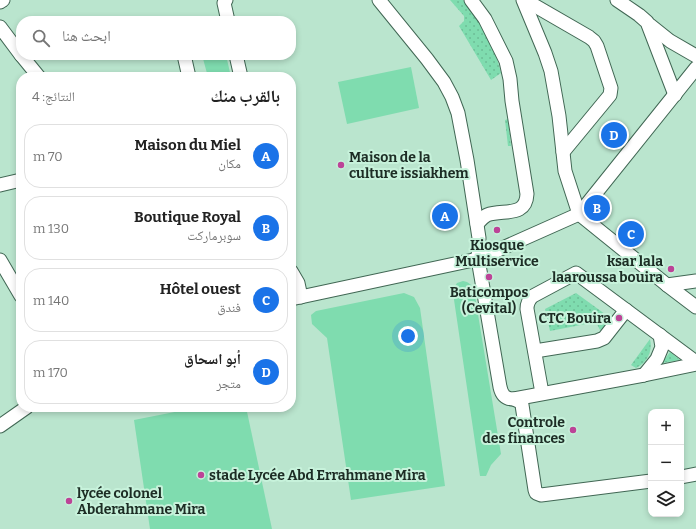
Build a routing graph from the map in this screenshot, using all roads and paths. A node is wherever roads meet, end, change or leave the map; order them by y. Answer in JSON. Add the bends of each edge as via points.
{"nodes":[{"id":1,"x":3,"y":0,"type":"edge"},
{"id":2,"x":226,"y":0,"type":"edge"},
{"id":3,"x":379,"y":0,"type":"edge"},
{"id":4,"x":471,"y":0,"type":"edge"},
{"id":5,"x":524,"y":0,"type":"edge"},
{"id":6,"x":617,"y":0,"type":"edge"},
{"id":7,"x":0,"y":2,"type":"edge"},
{"id":8,"x":227,"y":16,"type":"edge"},
{"id":9,"x":647,"y":22,"type":"junction"},
{"id":10,"x":0,"y":27,"type":"edge"},
{"id":11,"x":16,"y":48,"type":"edge"},
{"id":12,"x":696,"y":56,"type":"edge"},
{"id":13,"x":25,"y":60,"type":"edge"},
{"id":14,"x":185,"y":60,"type":"edge"},
{"id":15,"x":237,"y":60,"type":"edge"},
{"id":16,"x":696,"y":68,"type":"edge"},
{"id":17,"x":35,"y":72,"type":"edge"},
{"id":18,"x":188,"y":72,"type":"edge"},
{"id":19,"x":240,"y":72,"type":"edge"},
{"id":20,"x":675,"y":95,"type":"junction"},
{"id":21,"x":563,"y":152,"type":"junction"},
{"id":22,"x":16,"y":181,"type":"edge"},
{"id":23,"x":0,"y":185,"type":"edge"},
{"id":24,"x":579,"y":214,"type":"junction"},
{"id":25,"x":477,"y":224,"type":"junction"},
{"id":26,"x":478,"y":259,"type":"junction"},
{"id":27,"x":0,"y":261,"type":"edge"},
{"id":28,"x":296,"y":280,"type":"edge"},
{"id":29,"x":696,"y":282,"type":"edge"},
{"id":30,"x":666,"y":286,"type":"junction"},
{"id":31,"x":16,"y":288,"type":"edge"},
{"id":32,"x":296,"y":298,"type":"edge"},
{"id":33,"x":696,"y":308,"type":"edge"},
{"id":34,"x":626,"y":310,"type":"junction"},
{"id":35,"x":660,"y":335,"type":"junction"},
{"id":36,"x":535,"y":351,"type":"junction"},
{"id":37,"x":696,"y":363,"type":"edge"},
{"id":38,"x":644,"y":375,"type":"junction"},
{"id":39,"x":542,"y":393,"type":"junction"},
{"id":40,"x":514,"y":399,"type":"junction"},
{"id":41,"x":20,"y":412,"type":"edge"},
{"id":42,"x":0,"y":426,"type":"edge"},
{"id":43,"x":696,"y":474,"type":"edge"},
{"id":44,"x":684,"y":476,"type":"edge"},
{"id":45,"x":648,"y":481,"type":"edge"}],
"edges":[{"from":1,"to":7,"type":"street"},
{"from":2,"to":8,"type":"street","via":[[224,3]]},
{"from":3,"to":25,"type":"street","via":[[425,56],[452,97],[458,114]]},
{"from":4,"to":25,"type":"street","via":[[485,19],[506,61],[527,194],[524,206],[520,209],[487,215]]},
{"from":5,"to":21,"type":"street","via":[[551,71]]},
{"from":5,"to":21,"type":"street","via":[[594,41],[611,88],[610,95]]},
{"from":6,"to":9,"type":"street"},
{"from":9,"to":12,"type":"street","via":[[670,41]]},
{"from":9,"to":20,"type":"street"},
{"from":10,"to":11,"type":"street"},
{"from":13,"to":17,"type":"street"},
{"from":14,"to":18,"type":"street"},
{"from":15,"to":19,"type":"street"},
{"from":16,"to":20,"type":"street"},
{"from":20,"to":24,"type":"street"},
{"from":21,"to":24,"type":"street","via":[[565,171]]},
{"from":22,"to":23,"type":"street"},
{"from":24,"to":26,"type":"street"},
{"from":24,"to":30,"type":"street"},
{"from":25,"to":26,"type":"street"},
{"from":26,"to":32,"type":"street"},
{"from":26,"to":40,"type":"street","via":[[501,391],[508,399]]},
{"from":27,"to":31,"type":"street"},
{"from":28,"to":32,"type":"street"},
{"from":29,"to":30,"type":"street"},
{"from":30,"to":33,"type":"street"},
{"from":34,"to":35,"type":"street"},
{"from":34,"to":36,"type":"street","via":[[604,338]]},
{"from":34,"to":36,"type":"street","via":[[576,273],[532,296],[527,304]]},
{"from":35,"to":37,"type":"street"},
{"from":35,"to":38,"type":"street","via":[[662,347],[657,359]]},
{"from":36,"to":39,"type":"street"},
{"from":37,"to":38,"type":"street"},
{"from":38,"to":39,"type":"street"},
{"from":39,"to":40,"type":"street"},
{"from":40,"to":45,"type":"street","via":[[522,405],[536,493],[541,496]]},
{"from":41,"to":42,"type":"street"},
{"from":43,"to":44,"type":"street"}]}
